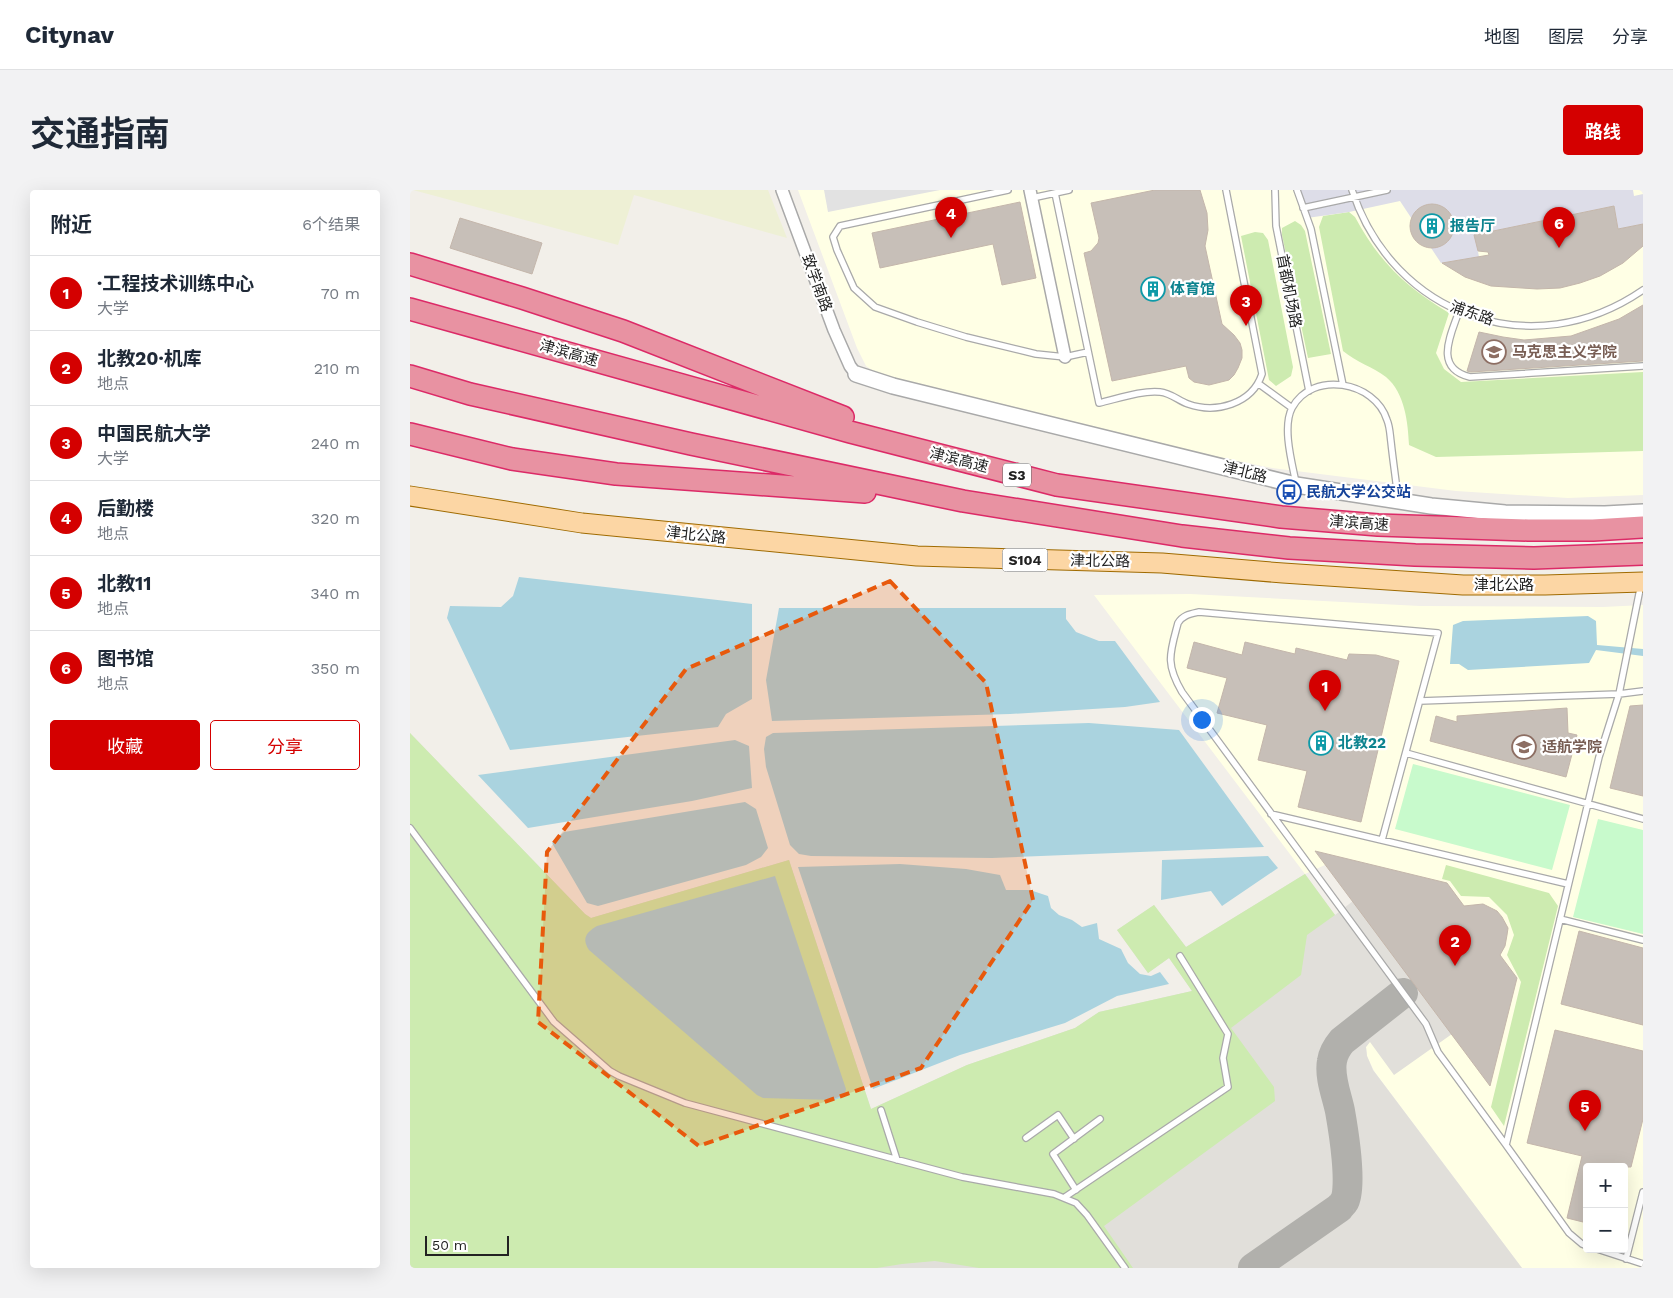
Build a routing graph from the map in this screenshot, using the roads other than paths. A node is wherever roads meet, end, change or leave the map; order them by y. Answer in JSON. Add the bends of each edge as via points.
{"nodes":[{"id":1,"x":782,"y":190,"type":"edge"},
{"id":2,"x":1008,"y":190,"type":"edge"},
{"id":3,"x":1069,"y":190,"type":"edge"},
{"id":4,"x":1226,"y":190,"type":"edge"},
{"id":5,"x":1275,"y":190,"type":"edge"},
{"id":6,"x":1297,"y":190,"type":"edge"},
{"id":7,"x":1352,"y":190,"type":"edge"},
{"id":8,"x":1387,"y":190,"type":"edge"},
{"id":9,"x":1055,"y":193,"type":"junction"},
{"id":10,"x":1031,"y":194,"type":"edge"},
{"id":11,"x":1354,"y":197,"type":"junction"},
{"id":12,"x":1304,"y":208,"type":"junction"},
{"id":13,"x":410,"y":264,"type":"edge"},
{"id":14,"x":1643,"y":290,"type":"edge"},
{"id":15,"x":410,"y":309,"type":"edge"},
{"id":16,"x":1460,"y":311,"type":"junction"},
{"id":17,"x":1088,"y":352,"type":"junction"},
{"id":18,"x":1065,"y":357,"type":"junction"},
{"id":19,"x":1643,"y":366,"type":"edge"},
{"id":20,"x":856,"y":374,"type":"joint"},
{"id":21,"x":410,"y":376,"type":"edge"},
{"id":22,"x":1259,"y":384,"type":"junction"},
{"id":23,"x":1344,"y":385,"type":"junction"},
{"id":24,"x":1309,"y":391,"type":"junction"},
{"id":25,"x":1292,"y":408,"type":"junction"},
{"id":26,"x":410,"y":434,"type":"edge"},
{"id":27,"x":941,"y":455,"type":"junction"},
{"id":28,"x":1296,"y":485,"type":"junction"},
{"id":29,"x":410,"y":490,"type":"edge"},
{"id":30,"x":410,"y":496,"type":"edge"},
{"id":31,"x":963,"y":501,"type":"junction"},
{"id":32,"x":1398,"y":502,"type":"junction"},
{"id":33,"x":1643,"y":512,"type":"edge"},
{"id":34,"x":1643,"y":527,"type":"edge"},
{"id":35,"x":1643,"y":554,"type":"edge"},
{"id":36,"x":1642,"y":580,"type":"edge"},
{"id":37,"x":1643,"y":691,"type":"edge"},
{"id":38,"x":1619,"y":694,"type":"junction"},
{"id":39,"x":1420,"y":701,"type":"junction"},
{"id":40,"x":1406,"y":753,"type":"junction"},
{"id":41,"x":1588,"y":804,"type":"junction"},
{"id":42,"x":1270,"y":814,"type":"junction"},
{"id":43,"x":1643,"y":819,"type":"edge"},
{"id":44,"x":410,"y":828,"type":"edge"},
{"id":45,"x":1382,"y":840,"type":"junction"},
{"id":46,"x":1568,"y":884,"type":"junction"},
{"id":47,"x":1560,"y":919,"type":"junction"},
{"id":48,"x":1643,"y":940,"type":"edge"},
{"id":49,"x":1180,"y":956,"type":"dead end"},
{"id":50,"x":881,"y":1110,"type":"dead end"},
{"id":51,"x":1100,"y":1120,"type":"dead end"},
{"id":52,"x":1026,"y":1138,"type":"dead end"},
{"id":53,"x":1074,"y":1139,"type":"junction"},
{"id":54,"x":1506,"y":1145,"type":"junction"},
{"id":55,"x":897,"y":1160,"type":"junction"},
{"id":56,"x":1076,"y":1190,"type":"junction"},
{"id":57,"x":1643,"y":1192,"type":"edge"},
{"id":58,"x":1065,"y":1198,"type":"junction"},
{"id":59,"x":1583,"y":1244,"type":"edge"},
{"id":60,"x":1608,"y":1253,"type":"edge"},
{"id":61,"x":1626,"y":1260,"type":"junction"},
{"id":62,"x":1643,"y":1264,"type":"edge"},
{"id":63,"x":1125,"y":1268,"type":"edge"}],
"edges":[{"from":1,"to":20,"type":"street","name":"致学南路","via":[[834,330]]},
{"from":2,"to":18,"type":"lane","via":[[840,226],[833,237],[836,250],[854,288],[875,307],[966,337],[1036,354]]},
{"from":3,"to":9,"type":"lane"},
{"from":4,"to":22,"type":"lane","via":[[1261,363]]},
{"from":5,"to":24,"type":"lane","name":"首都机场路","via":[[1276,226]]},
{"from":6,"to":12,"type":"lane"},
{"from":7,"to":11,"type":"lane","name":"浦东路"},
{"from":8,"to":11,"type":"lane"},
{"from":9,"to":10,"type":"lane"},
{"from":9,"to":17,"type":"lane"},
{"from":10,"to":18,"type":"street"},
{"from":11,"to":12,"type":"lane"},
{"from":11,"to":16,"type":"lane","name":"浦东路","via":[[1370,232],[1396,268],[1430,296]]},
{"from":12,"to":23,"type":"lane"},
{"from":13,"to":27,"type":"highway","via":[[623,331]]},
{"from":14,"to":16,"type":"lane","name":"浦东路","via":[[1610,310],[1562,324],[1512,325]]},
{"from":15,"to":27,"type":"highway","name":"津滨高速","number":"S3"},
{"from":16,"to":19,"type":"lane","via":[[1447,344],[1448,360],[1452,368],[1462,375]]},
{"from":17,"to":18,"type":"lane"},
{"from":17,"to":22,"type":"lane","via":[[1099,403],[1160,392],[1187,404],[1220,408],[1236,403]]},
{"from":20,"to":28,"type":"street","name":"津北路","via":[[893,386]]},
{"from":21,"to":31,"type":"highway","name":"津滨高速","number":"S3","via":[[470,394],[691,444]]},
{"from":22,"to":25,"type":"lane"},
{"from":23,"to":24,"type":"lane","via":[[1324,385]]},
{"from":23,"to":32,"type":"lane","via":[[1368,394],[1388,420]]},
{"from":24,"to":25,"type":"lane"},
{"from":25,"to":28,"type":"lane","via":[[1288,432]]},
{"from":26,"to":31,"type":"highway","via":[[512,459],[616,474]]},
{"from":27,"to":34,"type":"highway","name":"津滨高速","number":"S3","via":[[1057,485],[1281,517],[1446,527],[1593,530]]},
{"from":28,"to":32,"type":"street","name":"津北路"},
{"from":29,"to":36,"type":"main road","name":"津北公路","number":"S104","via":[[572,515],[915,549],[1170,556],[1443,578]]},
{"from":30,"to":36,"type":"main road","name":"津北公路","number":"S104","via":[[582,523],[917,556],[1162,563],[1463,585],[1564,585]]},
{"from":31,"to":35,"type":"highway","name":"津滨高速","number":"S3","via":[[1182,536],[1289,548],[1534,558]]},
{"from":32,"to":33,"type":"street","name":"津北路","via":[[1505,513]]},
{"from":36,"to":38,"type":"lane"},
{"from":37,"to":38,"type":"lane"},
{"from":38,"to":39,"type":"lane"},
{"from":38,"to":41,"type":"lane"},
{"from":39,"to":40,"type":"lane"},
{"from":39,"to":42,"type":"lane","via":[[1438,633],[1199,612],[1181,618],[1170,656],[1176,682]]},
{"from":40,"to":41,"type":"lane"},
{"from":40,"to":45,"type":"lane"},
{"from":41,"to":43,"type":"lane"},
{"from":41,"to":46,"type":"lane"},
{"from":42,"to":45,"type":"lane"},
{"from":42,"to":54,"type":"lane","via":[[1426,1024],[1438,1052]]},
{"from":44,"to":55,"type":"lane","via":[[554,1022],[610,1071],[685,1103]]},
{"from":45,"to":46,"type":"lane"},
{"from":46,"to":47,"type":"lane"},
{"from":47,"to":48,"type":"lane"},
{"from":47,"to":54,"type":"lane"},
{"from":49,"to":56,"type":"lane","via":[[1228,1034],[1223,1058],[1228,1087]]},
{"from":50,"to":55,"type":"lane"},
{"from":51,"to":53,"type":"lane"},
{"from":52,"to":53,"type":"lane","via":[[1058,1115]]},
{"from":53,"to":56,"type":"lane","via":[[1053,1154]]},
{"from":54,"to":59,"type":"lane","via":[[1569,1234]]},
{"from":55,"to":58,"type":"lane"},
{"from":56,"to":58,"type":"lane"},
{"from":57,"to":61,"type":"lane"},
{"from":58,"to":63,"type":"lane","via":[[1076,1203]]},
{"from":60,"to":61,"type":"lane"},
{"from":61,"to":62,"type":"lane"}]}
